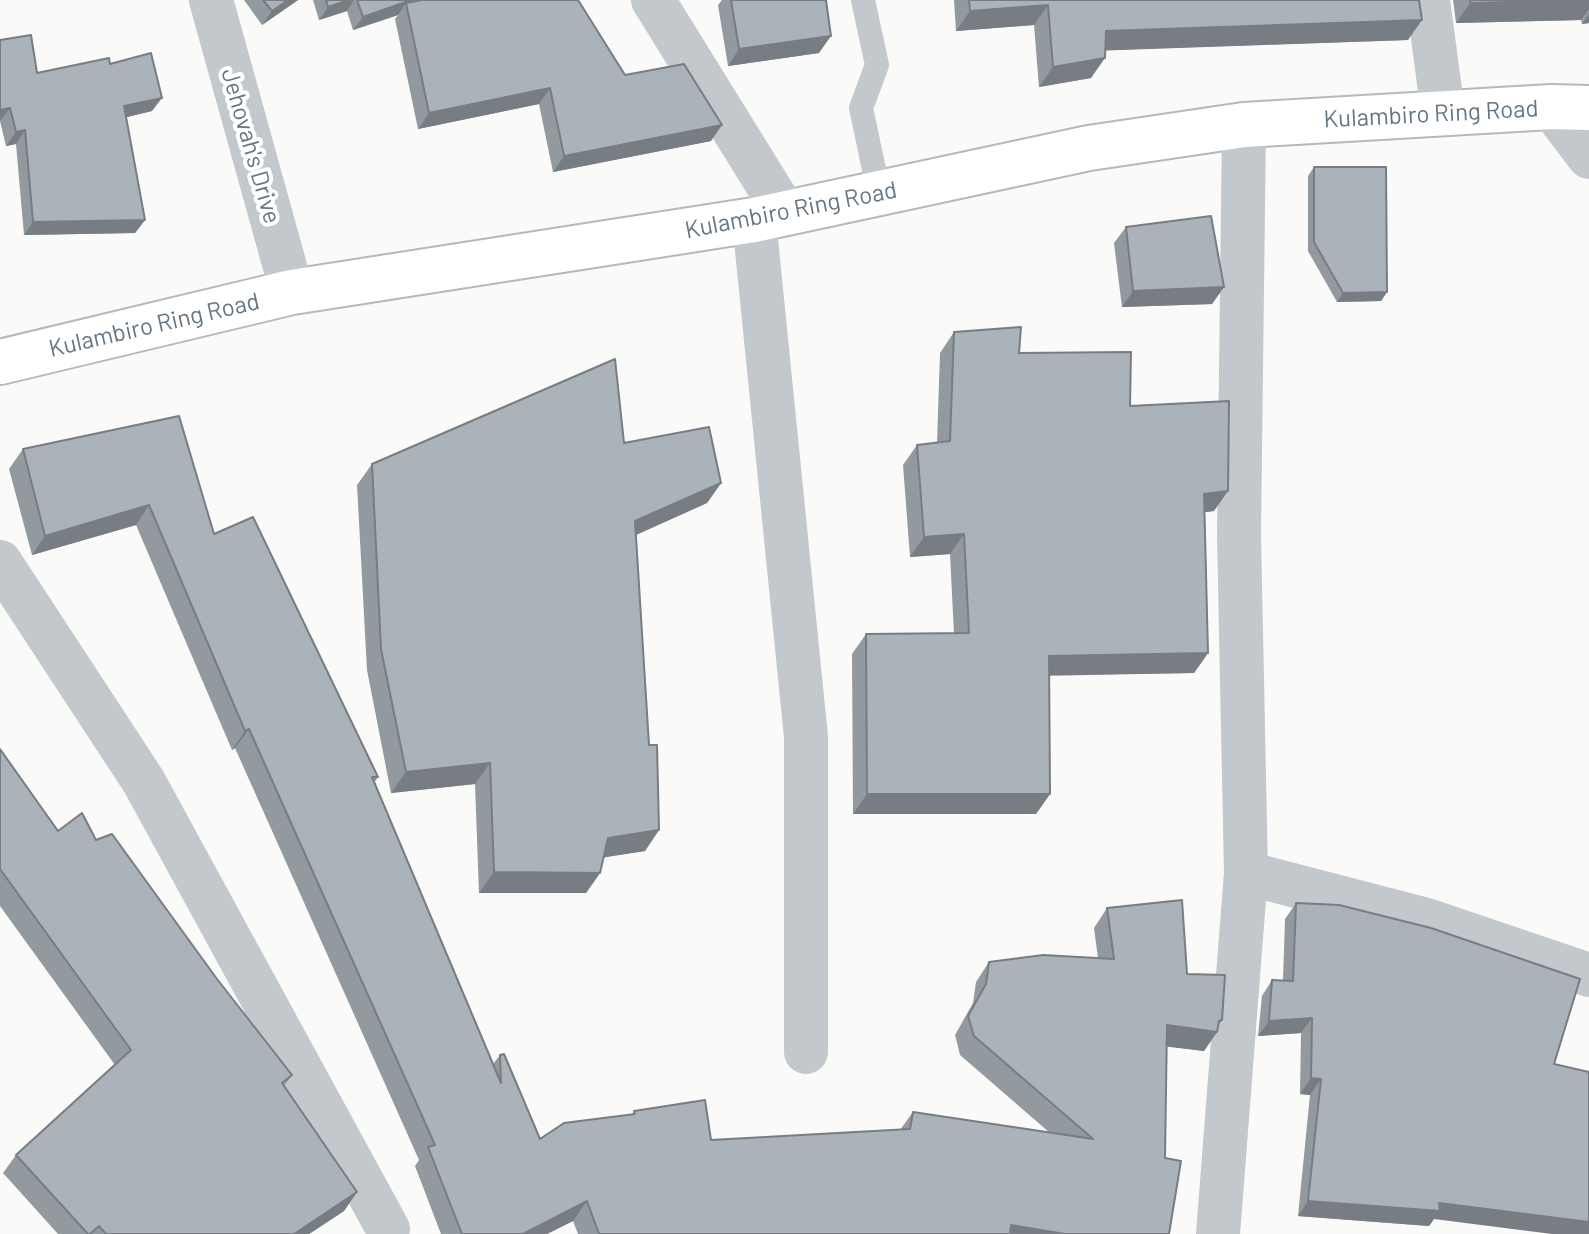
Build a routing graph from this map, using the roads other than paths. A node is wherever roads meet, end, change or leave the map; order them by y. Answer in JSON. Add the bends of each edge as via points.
{"nodes":[{"id":1,"x":211,"y":0,"type":"edge"},
{"id":2,"x":653,"y":0,"type":"edge"},
{"id":3,"x":863,"y":0,"type":"edge"},
{"id":4,"x":1428,"y":0,"type":"edge"},
{"id":5,"x":1570,"y":107,"type":"edge"},
{"id":6,"x":1443,"y":113,"type":"junction"},
{"id":7,"x":1244,"y":125,"type":"junction"},
{"id":8,"x":1589,"y":157,"type":"edge"},
{"id":9,"x":879,"y":193,"type":"junction"},
{"id":10,"x":769,"y":217,"type":"junction"},
{"id":11,"x":292,"y":292,"type":"junction"},
{"id":12,"x":0,"y":362,"type":"edge"},
{"id":13,"x":0,"y":562,"type":"edge"},
{"id":14,"x":1246,"y":873,"type":"junction"},
{"id":15,"x":1589,"y":975,"type":"edge"},
{"id":16,"x":806,"y":1052,"type":"dead end"},
{"id":17,"x":388,"y":1229,"type":"dead end"},
{"id":18,"x":1218,"y":1234,"type":"edge"}],
"edges":[{"from":1,"to":11,"type":"street","name":"Jehovah's Drive"},
{"from":2,"to":10,"type":"street"},
{"from":3,"to":9,"type":"lane","via":[[877,65],[861,108]]},
{"from":4,"to":6,"type":"street"},
{"from":5,"to":6,"type":"street","name":"Kulambiro Ring Road"},
{"from":5,"to":8,"type":"street"},
{"from":6,"to":7,"type":"street","name":"Kulambiro Ring Road"},
{"from":7,"to":9,"type":"street","name":"Kulambiro Ring Road","via":[[1089,148]]},
{"from":7,"to":14,"type":"street","via":[[1239,535]]},
{"from":9,"to":10,"type":"street","name":"Kulambiro Ring Road"},
{"from":10,"to":11,"type":"street","name":"Kulambiro Ring Road"},
{"from":10,"to":16,"type":"street","via":[[806,737]]},
{"from":11,"to":12,"type":"street","name":"Kulambiro Ring Road"},
{"from":13,"to":17,"type":"street","via":[[144,782]]},
{"from":14,"to":15,"type":"street","via":[[1427,920]]},
{"from":14,"to":18,"type":"street"}]}
